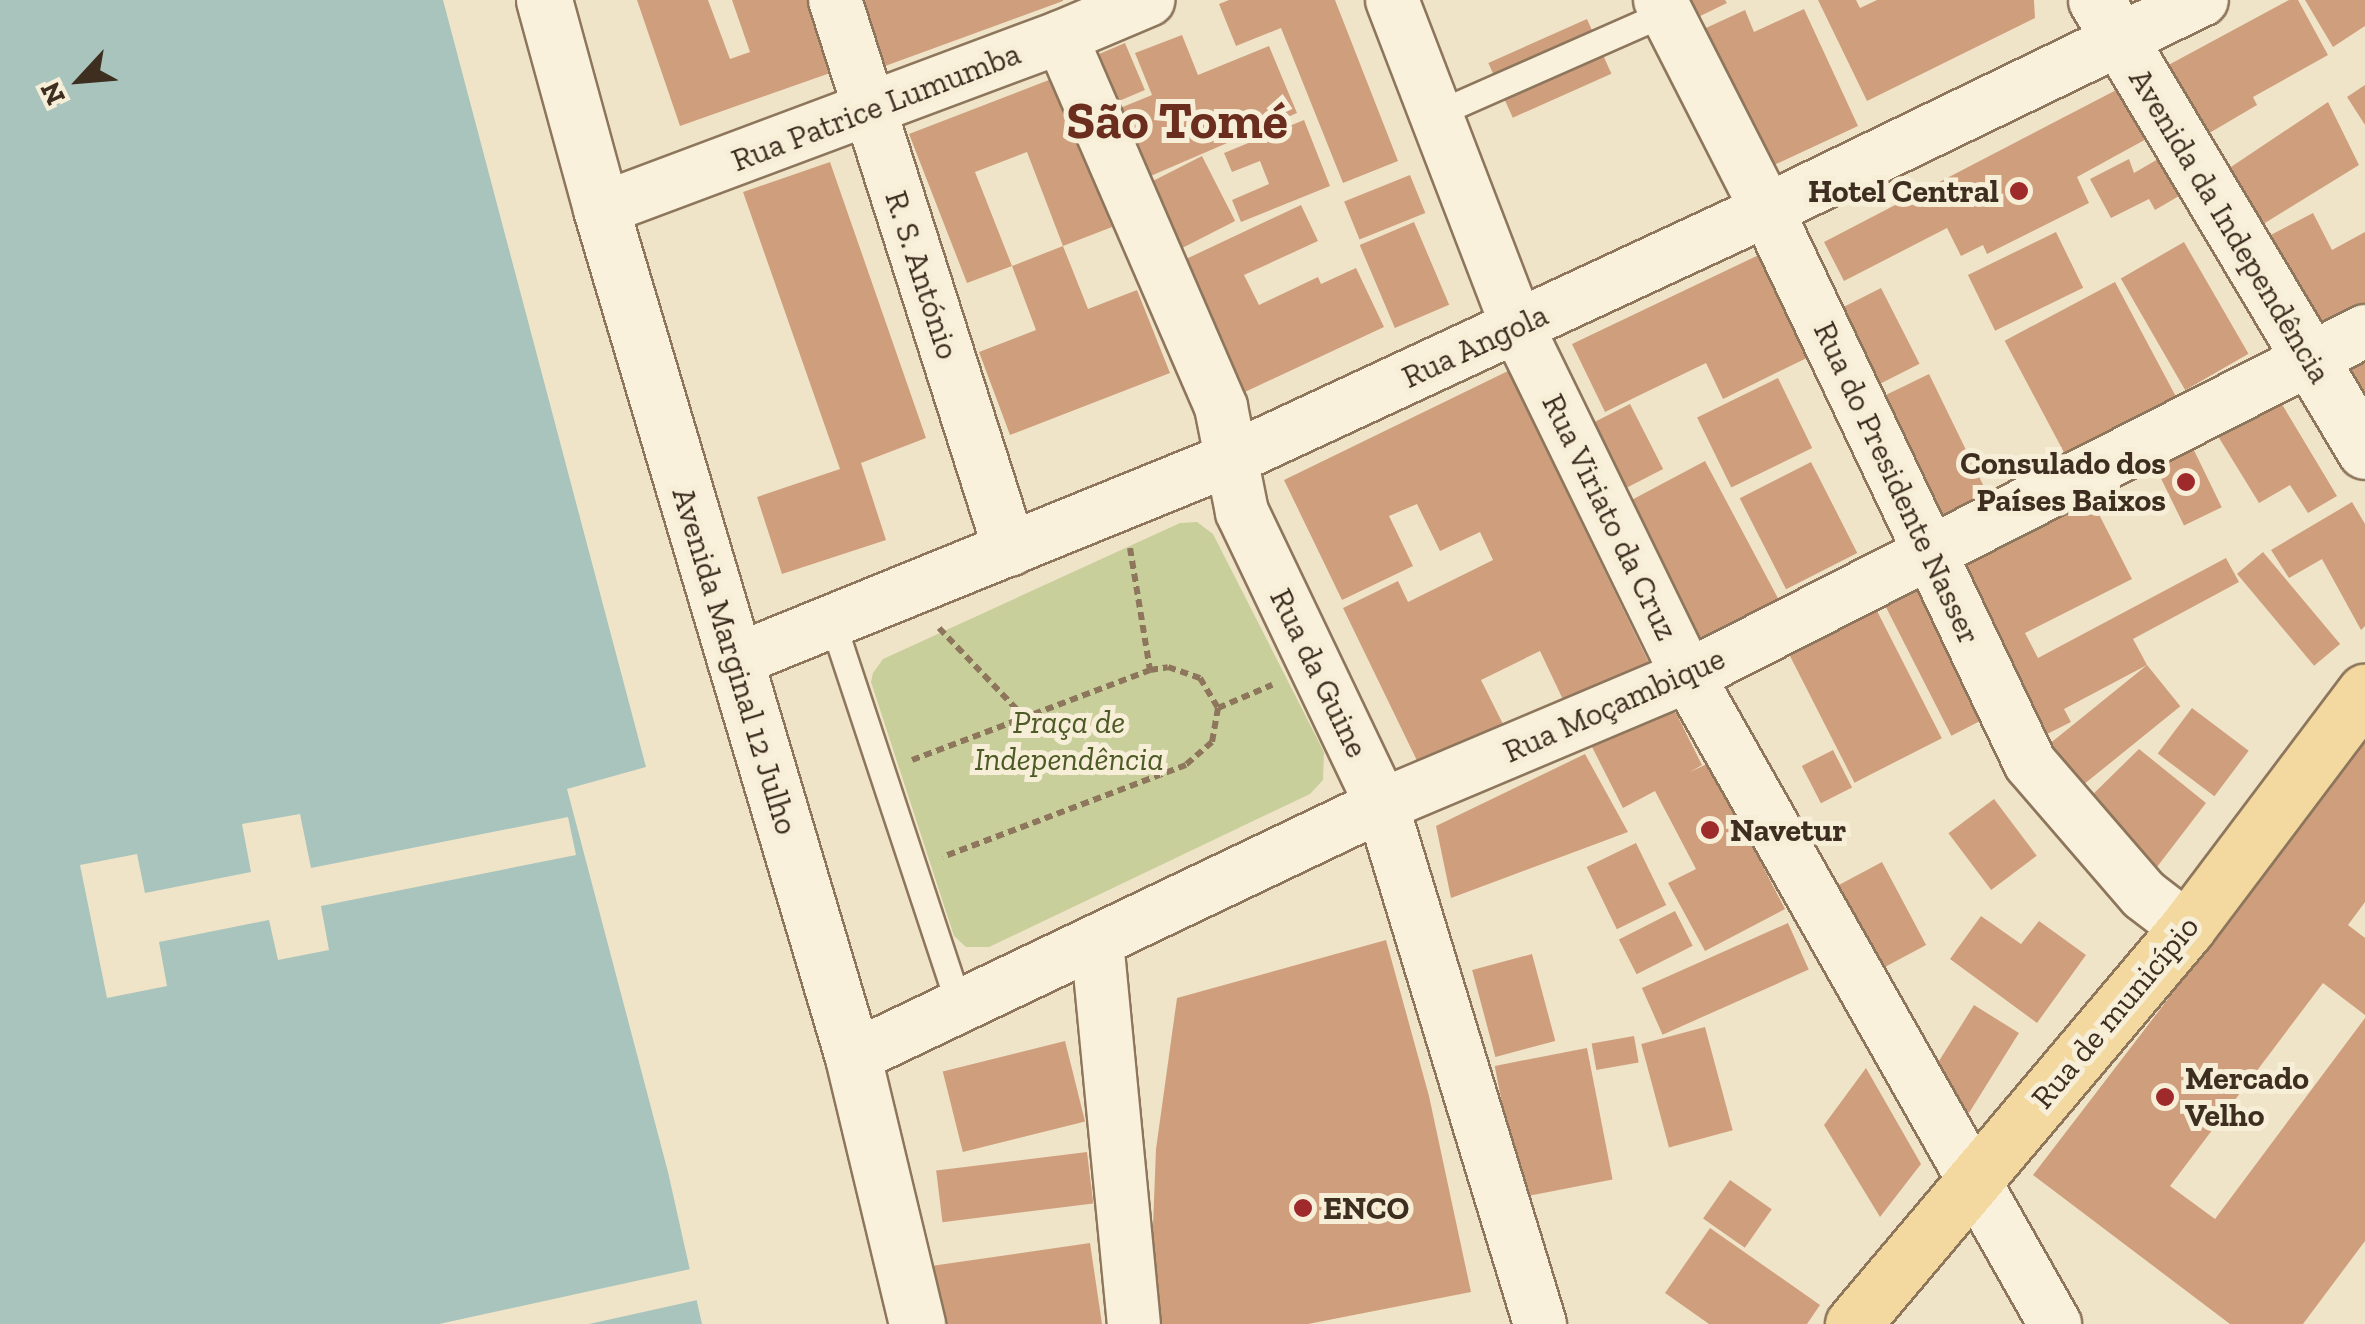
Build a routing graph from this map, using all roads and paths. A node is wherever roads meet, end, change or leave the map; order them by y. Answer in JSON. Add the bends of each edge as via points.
{"nodes":[{"id":1,"x":544,"y":0,"type":"edge"},
{"id":2,"x":835,"y":0,"type":"edge"},
{"id":3,"x":1148,"y":0,"type":"edge"},
{"id":4,"x":1392,"y":0,"type":"edge"},
{"id":5,"x":2202,"y":0,"type":"edge"},
{"id":6,"x":1663,"y":6,"type":"edge"},
{"id":7,"x":2108,"y":19,"type":"edge"},
{"id":8,"x":1061,"y":37,"type":"junction"},
{"id":9,"x":870,"y":109,"type":"junction"},
{"id":10,"x":1436,"y":114,"type":"junction"},
{"id":11,"x":602,"y":209,"type":"junction"},
{"id":12,"x":1767,"y":210,"type":"junction"},
{"id":13,"x":1517,"y":326,"type":"junction"},
{"id":14,"x":2365,"y":331,"type":"edge"},
{"id":15,"x":2308,"y":360,"type":"junction"},
{"id":16,"x":2365,"y":451,"type":"edge"},
{"id":17,"x":1231,"y":459,"type":"junction"},
{"id":18,"x":1122,"y":503,"type":"junction"},
{"id":19,"x":1010,"y":550,"type":"junction"},
{"id":20,"x":1932,"y":555,"type":"junction"},
{"id":21,"x":905,"y":592,"type":"junction"},
{"id":22,"x":832,"y":622,"type":"junction"},
{"id":23,"x":734,"y":661,"type":"junction"},
{"id":24,"x":1315,"y":668,"type":"junction"},
{"id":25,"x":1150,"y":670,"type":"junction"},
{"id":26,"x":1688,"y":676,"type":"junction"},
{"id":27,"x":2365,"y":692,"type":"edge"},
{"id":28,"x":1218,"y":708,"type":"junction"},
{"id":29,"x":1024,"y":718,"type":"junction"},
{"id":30,"x":882,"y":771,"type":"junction"},
{"id":31,"x":1382,"y":805,"type":"junction"},
{"id":32,"x":914,"y":868,"type":"junction"},
{"id":33,"x":2187,"y":928,"type":"junction"},
{"id":34,"x":1097,"y":942,"type":"junction"},
{"id":35,"x":960,"y":1006,"type":"junction"},
{"id":36,"x":853,"y":1057,"type":"junction"},
{"id":37,"x":1972,"y":1182,"type":"junction"},
{"id":38,"x":918,"y":1324,"type":"edge"},
{"id":39,"x":1134,"y":1324,"type":"edge"},
{"id":40,"x":1540,"y":1324,"type":"edge"},
{"id":41,"x":1853,"y":1324,"type":"edge"},
{"id":42,"x":2055,"y":1324,"type":"edge"}],
"edges":[{"from":1,"to":11,"type":"main road","name":"Avenida Marginal 12 Julho"},
{"from":2,"to":9,"type":"street","name":"R. S. António"},
{"from":3,"to":8,"type":"street","name":"Rua Patrice Lumumba"},
{"from":4,"to":10,"type":"street","name":"Rua Viriato da Cruz"},
{"from":5,"to":7,"type":"street","name":"Rua Angola"},
{"from":6,"to":10,"type":"lane"},
{"from":6,"to":12,"type":"street","name":"Rua do Presidente Nasser"},
{"from":7,"to":12,"type":"street","name":"Rua Angola"},
{"from":7,"to":15,"type":"main road","name":"Avenida da Independência"},
{"from":8,"to":9,"type":"street","name":"Rua Patrice Lumumba"},
{"from":8,"to":17,"type":"street","name":"Rua da Guine","via":[[1221,407]]},
{"from":9,"to":11,"type":"street","name":"Rua Patrice Lumumba"},
{"from":9,"to":19,"type":"street","name":"R. S. António"},
{"from":10,"to":13,"type":"street","name":"Rua Viriato da Cruz"},
{"from":11,"to":23,"type":"main road","name":"Avenida Marginal 12 Julho"},
{"from":12,"to":13,"type":"street","name":"Rua Angola"},
{"from":12,"to":20,"type":"street","name":"Rua do Presidente Nasser"},
{"from":13,"to":17,"type":"street","name":"Rua Angola"},
{"from":13,"to":26,"type":"street","name":"Rua Viriato da Cruz"},
{"from":14,"to":15,"type":"street","name":"Rua Moçambique"},
{"from":15,"to":16,"type":"main road","name":"Avenida da Independência"},
{"from":15,"to":20,"type":"street","name":"Rua Moçambique"},
{"from":17,"to":18,"type":"street","name":"Rua Angola"},
{"from":17,"to":24,"type":"street","name":"Rua da Guine","via":[[1242,512]]},
{"from":18,"to":19,"type":"street","name":"Rua Angola"},
{"from":18,"to":25,"type":"path"},
{"from":19,"to":21,"type":"street","name":"Rua Angola"},
{"from":20,"to":26,"type":"street","name":"Rua Moçambique"},
{"from":20,"to":33,"type":"street","name":"Rua do Presidente Nasser","via":[[2030,762],[2144,895]]},
{"from":21,"to":22,"type":"street","name":"Rua Angola"},
{"from":21,"to":29,"type":"path"},
{"from":22,"to":23,"type":"street","name":"Rua Angola"},
{"from":22,"to":30,"type":"lane"},
{"from":23,"to":36,"type":"main road","name":"Avenida Marginal 12 Julho"},
{"from":24,"to":28,"type":"path"},
{"from":24,"to":31,"type":"street","name":"Rua da Guine"},
{"from":25,"to":28,"type":"path","via":[[1168,667],[1200,678]]},
{"from":25,"to":29,"type":"path"},
{"from":26,"to":31,"type":"street","name":"Rua Moçambique"},
{"from":26,"to":37,"type":"street","name":"Rua Viriato da Cruz"},
{"from":27,"to":33,"type":"main road","name":"Rua de município"},
{"from":28,"to":32,"type":"path","via":[[1212,742],[1186,765]]},
{"from":29,"to":30,"type":"path"},
{"from":30,"to":32,"type":"lane"},
{"from":31,"to":34,"type":"street","name":"Rua Moçambique"},
{"from":31,"to":40,"type":"street","name":"Rua da Guine"},
{"from":32,"to":35,"type":"lane"},
{"from":33,"to":37,"type":"main road","name":"Rua de município"},
{"from":34,"to":35,"type":"street","name":"Rua Moçambique"},
{"from":34,"to":39,"type":"street"},
{"from":35,"to":36,"type":"street","name":"Rua Moçambique"},
{"from":36,"to":38,"type":"main road","name":"Avenida Marginal 12 Julho"},
{"from":37,"to":41,"type":"main road","name":"Rua de município"},
{"from":37,"to":42,"type":"street","name":"Rua Viriato da Cruz"}]}
